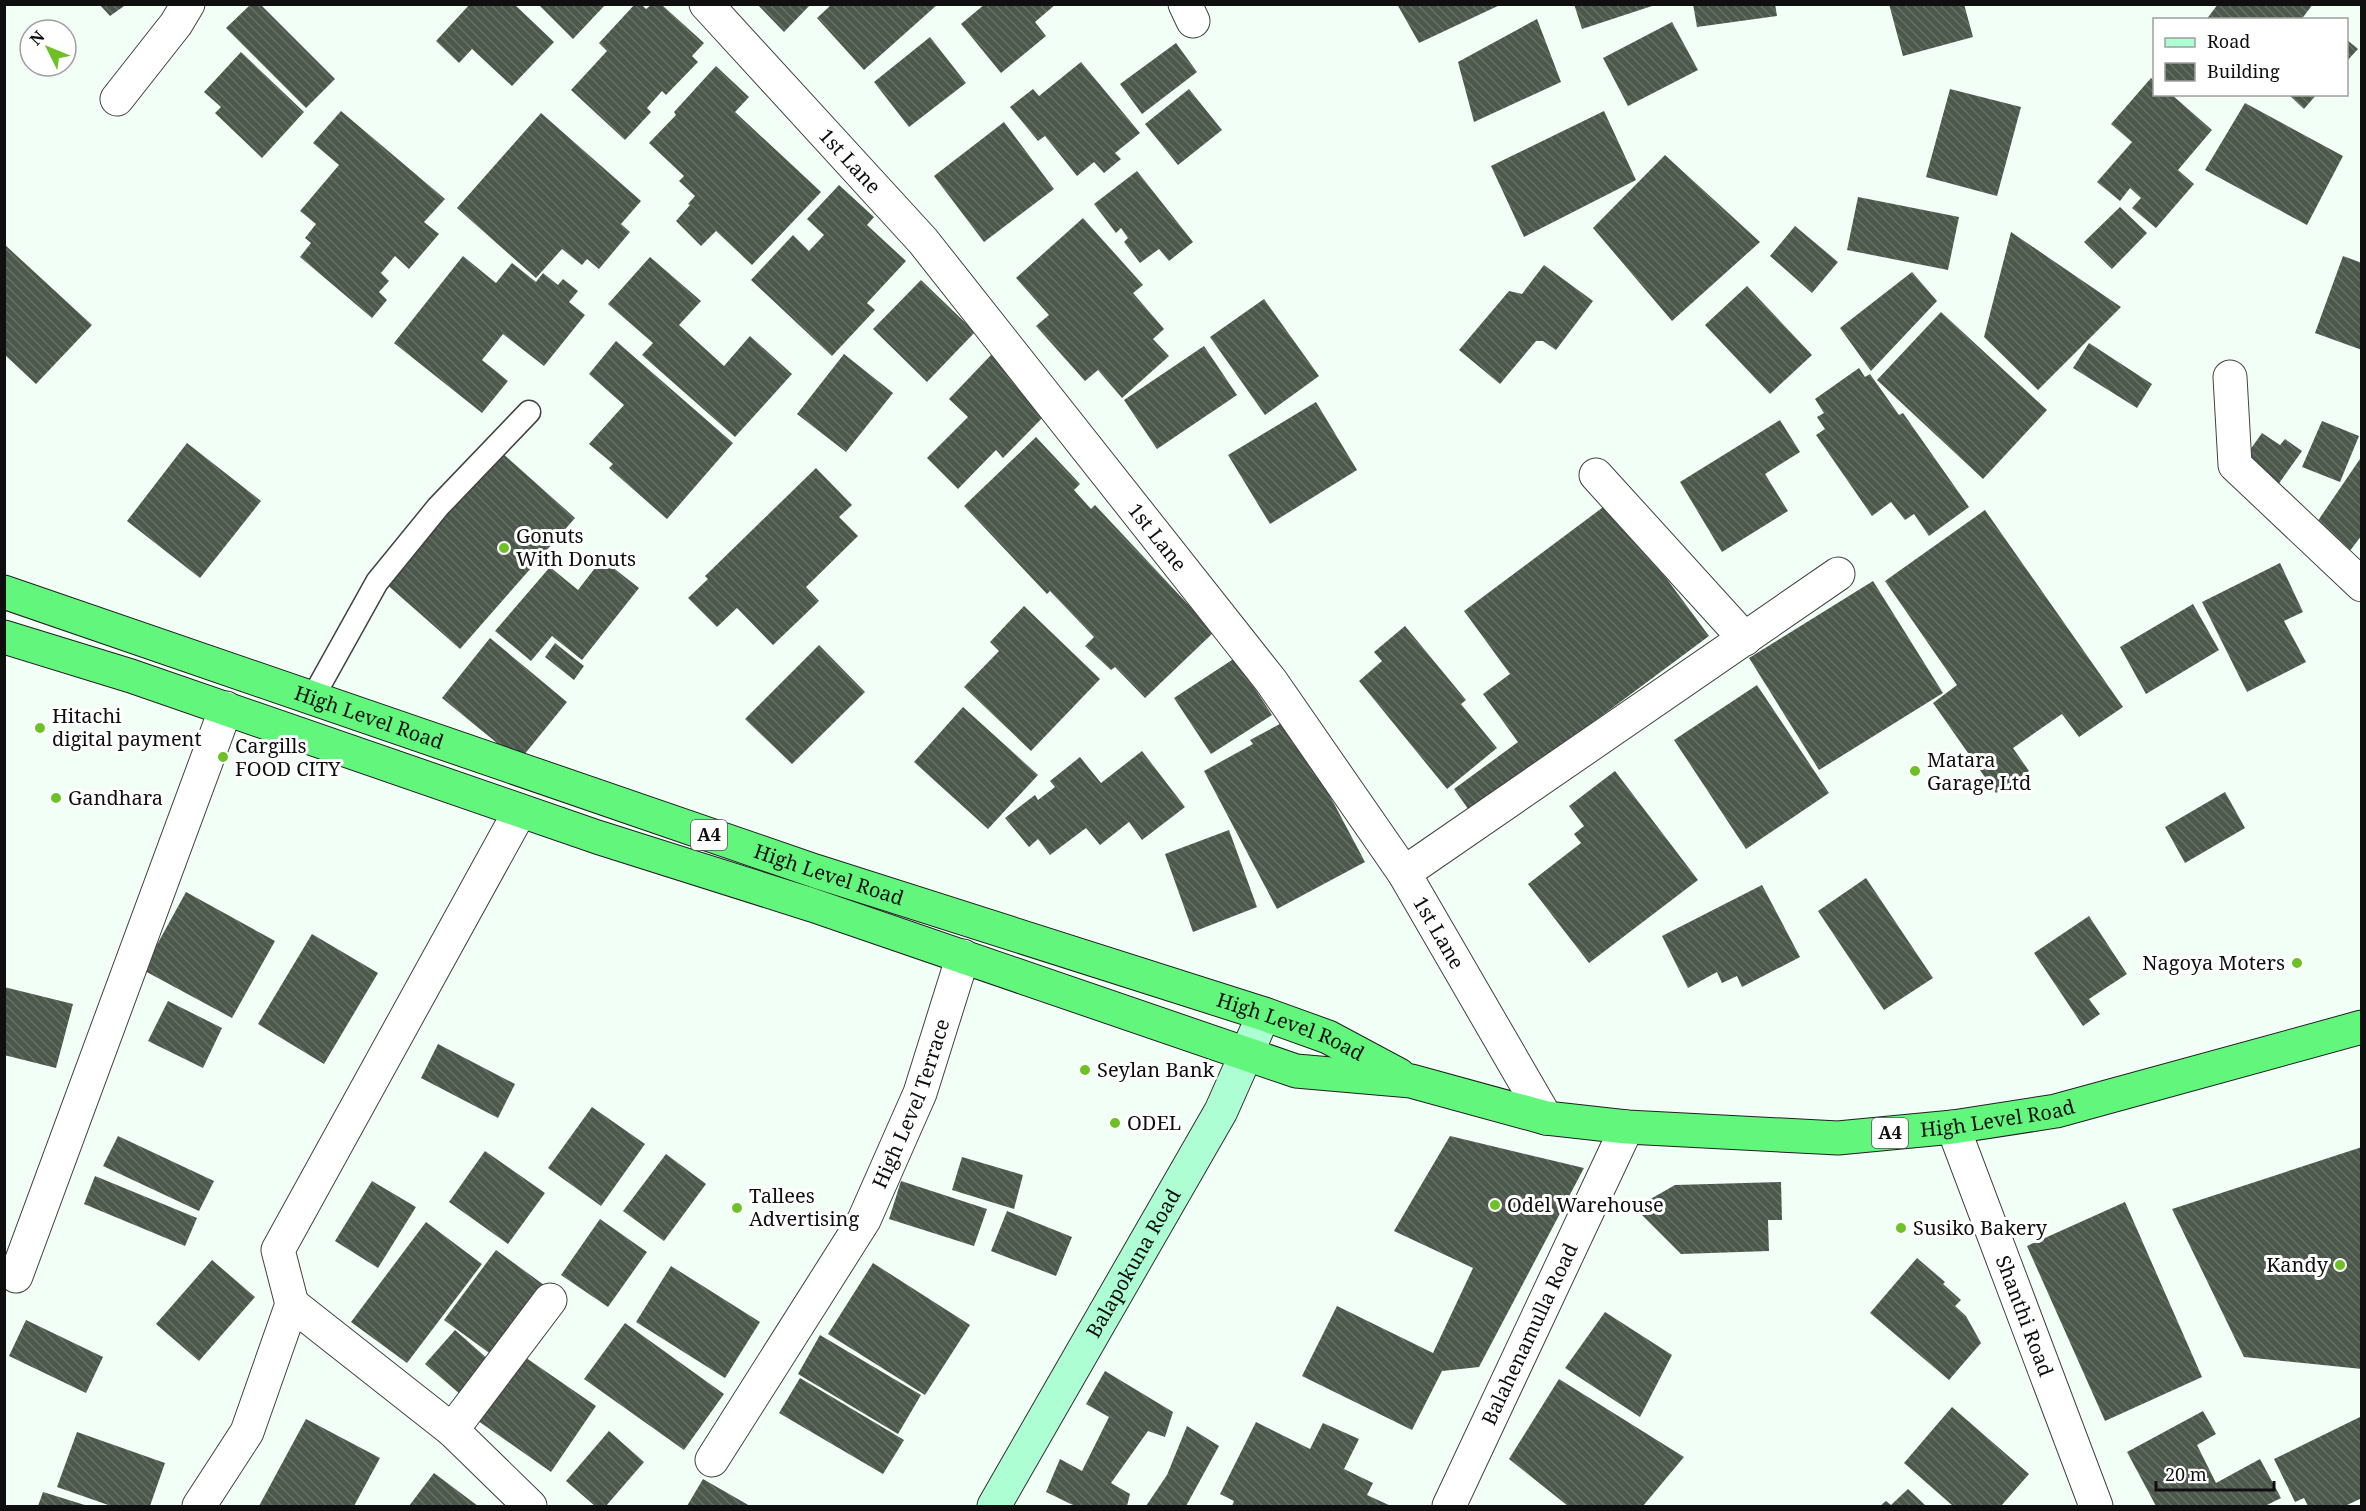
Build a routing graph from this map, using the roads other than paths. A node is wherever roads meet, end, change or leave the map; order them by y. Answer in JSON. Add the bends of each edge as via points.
{"nodes":[{"id":1,"x":188,"y":4,"type":"edge"},
{"id":2,"x":706,"y":4,"type":"edge"},
{"id":3,"x":117,"y":99,"type":"dead end"},
{"id":4,"x":2230,"y":377,"type":"dead end"},
{"id":5,"x":529,"y":412,"type":"dead end"},
{"id":6,"x":1596,"y":475,"type":"dead end"},
{"id":7,"x":1838,"y":574,"type":"dead end"},
{"id":8,"x":2361,"y":585,"type":"edge"},
{"id":9,"x":4,"y":592,"type":"edge"},
{"id":10,"x":6,"y":638,"type":"edge"},
{"id":11,"x":1745,"y":639,"type":"junction"},
{"id":12,"x":313,"y":698,"type":"junction"},
{"id":13,"x":226,"y":708,"type":"junction"},
{"id":14,"x":520,"y":811,"type":"junction"},
{"id":15,"x":1404,"y":873,"type":"junction"},
{"id":16,"x":963,"y":956,"type":"junction"},
{"id":17,"x":1264,"y":1014,"type":"junction"},
{"id":18,"x":2361,"y":1027,"type":"edge"},
{"id":19,"x":1246,"y":1054,"type":"junction"},
{"id":20,"x":1411,"y":1081,"type":"junction"},
{"id":21,"x":1546,"y":1118,"type":"junction"},
{"id":22,"x":1627,"y":1127,"type":"junction"},
{"id":23,"x":1953,"y":1127,"type":"junction"},
{"id":24,"x":16,"y":1276,"type":"dead end"},
{"id":25,"x":550,"y":1300,"type":"dead end"},
{"id":26,"x":292,"y":1304,"type":"junction"},
{"id":27,"x":452,"y":1430,"type":"junction"},
{"id":28,"x":712,"y":1460,"type":"dead end"},
{"id":29,"x":199,"y":1506,"type":"edge"},
{"id":30,"x":530,"y":1506,"type":"edge"},
{"id":31,"x":994,"y":1506,"type":"edge"},
{"id":32,"x":1449,"y":1506,"type":"edge"},
{"id":33,"x":2096,"y":1506,"type":"edge"}],
"edges":[{"from":1,"to":3,"type":"street"},
{"from":2,"to":15,"type":"street","name":"1st Lane","via":[[930,250],[1271,681]]},
{"from":4,"to":8,"type":"street","via":[[2235,465]]},
{"from":5,"to":12,"type":"lane","via":[[438,507],[377,582]]},
{"from":6,"to":11,"type":"street"},
{"from":7,"to":11,"type":"street"},
{"from":9,"to":12,"type":"highway","name":"High Level Road","number":"A4"},
{"from":10,"to":13,"type":"highway","name":"High Level Road","number":"A4"},
{"from":11,"to":15,"type":"street"},
{"from":12,"to":17,"type":"highway","name":"High Level Road","number":"A4","via":[[815,871]]},
{"from":13,"to":14,"type":"highway","name":"High Level Road","number":"A4"},
{"from":13,"to":24,"type":"street"},
{"from":14,"to":16,"type":"highway","name":"High Level Road","number":"A4"},
{"from":14,"to":26,"type":"street","via":[[278,1250]]},
{"from":15,"to":21,"type":"street","name":"1st Lane"},
{"from":16,"to":19,"type":"highway","name":"High Level Road","number":"A4"},
{"from":16,"to":28,"type":"street","name":"High Level Terrace","via":[[920,1093],[864,1220]]},
{"from":17,"to":19,"type":"main road","name":"Balapokuna Road"},
{"from":17,"to":20,"type":"highway","name":"High Level Road","number":"A4","via":[[1328,1037]]},
{"from":18,"to":23,"type":"highway","name":"High Level Road","number":"A4","via":[[2056,1111]]},
{"from":19,"to":20,"type":"highway","name":"High Level Road","number":"A4","via":[[1296,1071]]},
{"from":19,"to":31,"type":"main road","name":"Balapokuna Road","via":[[1221,1111]]},
{"from":20,"to":21,"type":"highway","name":"High Level Road","number":"A4"},
{"from":21,"to":22,"type":"highway","name":"High Level Road","number":"A4"},
{"from":22,"to":23,"type":"highway","name":"High Level Road","number":"A4","via":[[1838,1138]]},
{"from":22,"to":32,"type":"street","name":"Balahenamulla Road"},
{"from":23,"to":33,"type":"street","name":"Shanthi Road"},
{"from":25,"to":27,"type":"street"},
{"from":26,"to":27,"type":"street"},
{"from":26,"to":29,"type":"street","via":[[247,1432]]},
{"from":27,"to":30,"type":"street"}]}
